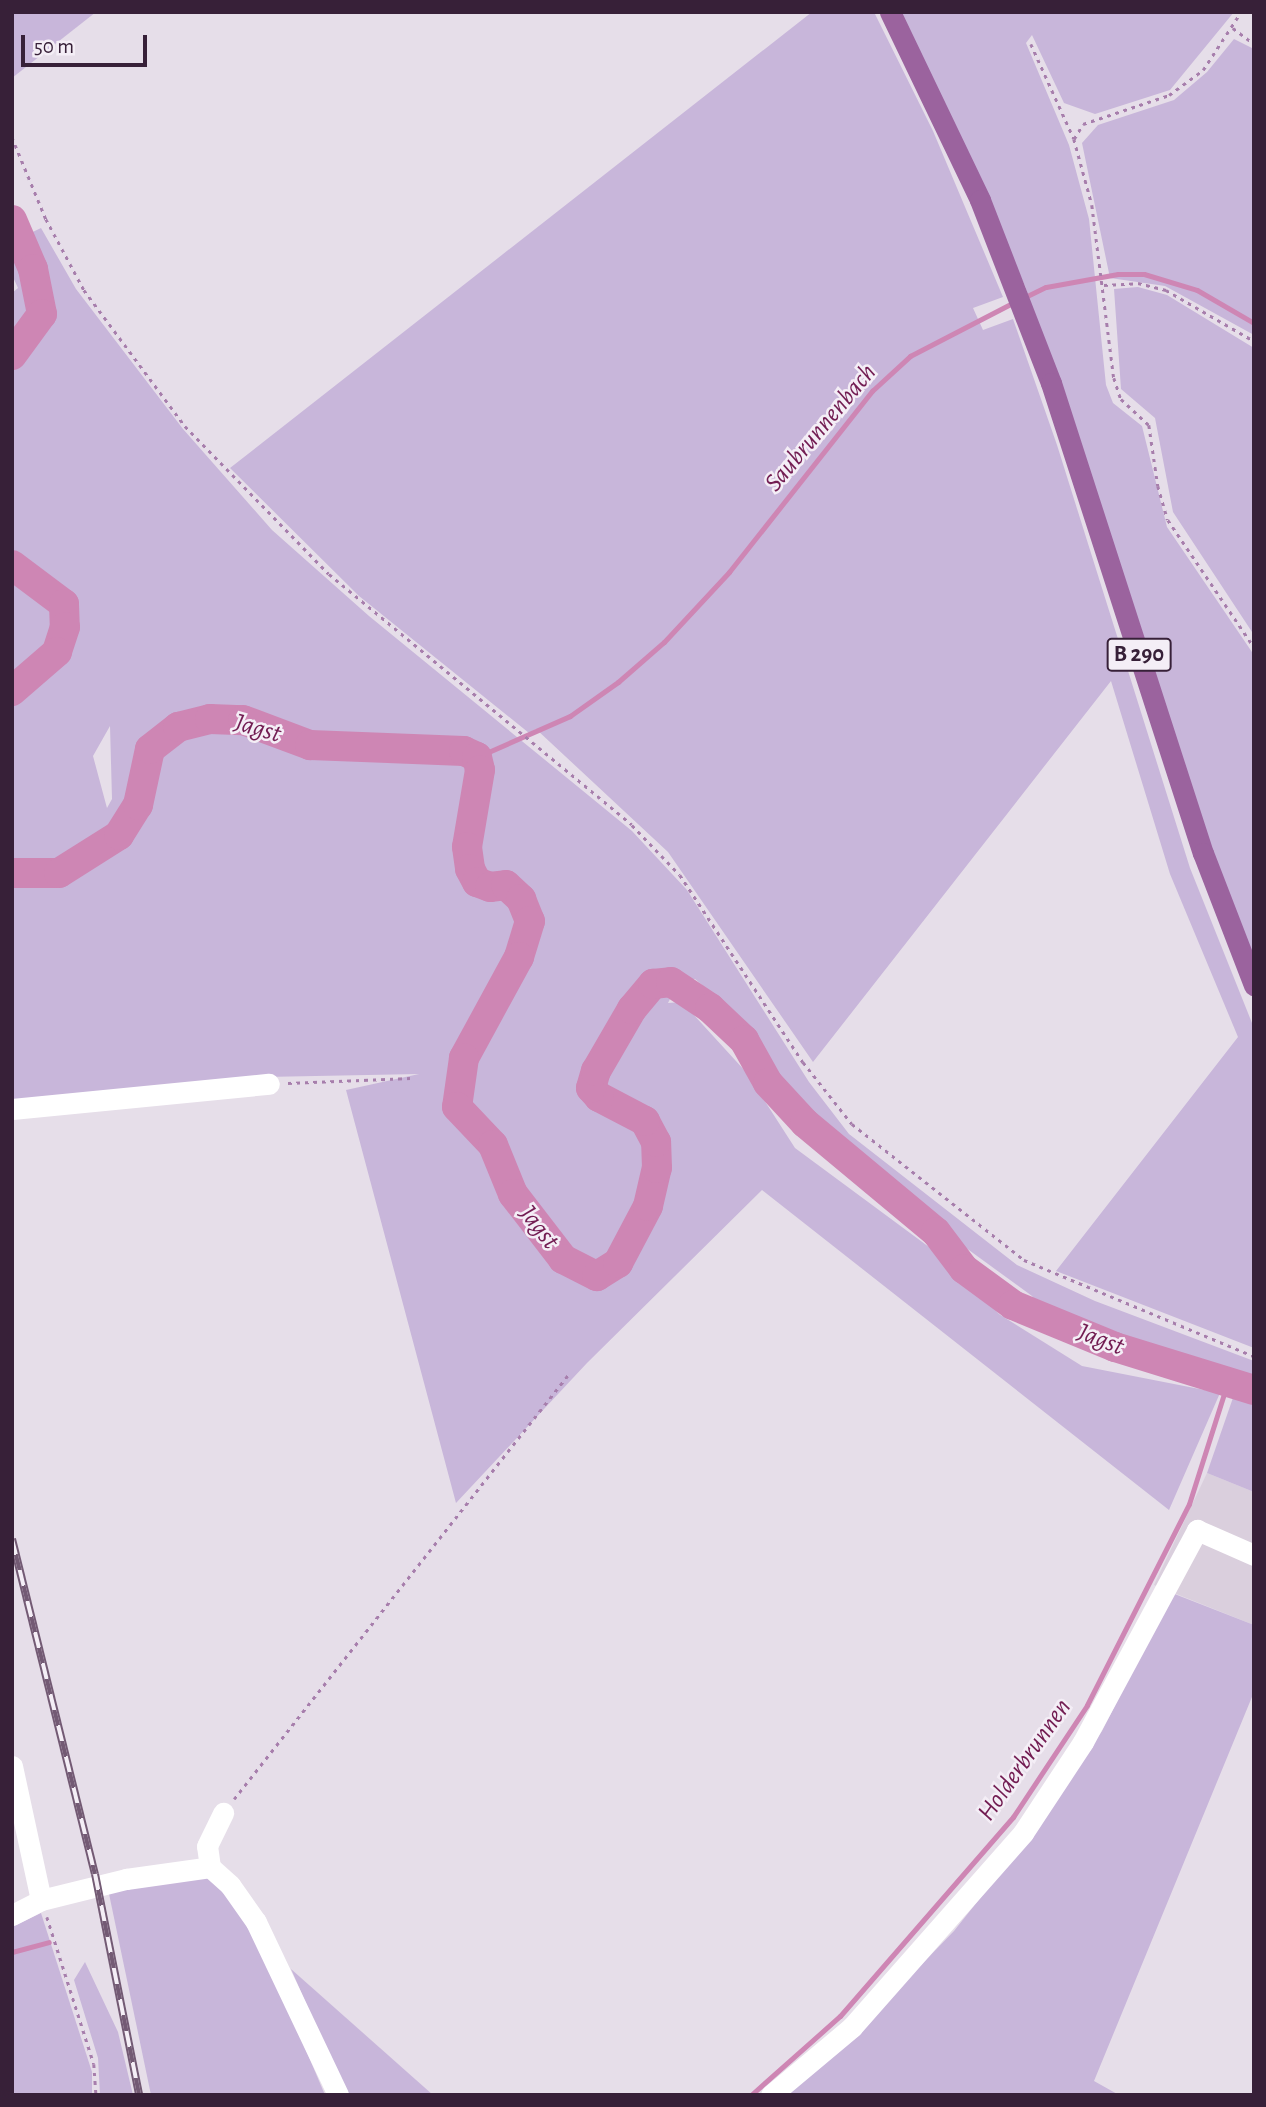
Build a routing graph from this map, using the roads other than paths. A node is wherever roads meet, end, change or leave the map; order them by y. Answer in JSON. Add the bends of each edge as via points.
{"nodes":[{"id":1,"x":890,"y":12,"type":"edge"},
{"id":2,"x":1254,"y":985,"type":"edge"},
{"id":3,"x":269,"y":1084,"type":"road end"},
{"id":4,"x":12,"y":1108,"type":"edge"},
{"id":5,"x":1254,"y":1555,"type":"edge"},
{"id":6,"x":12,"y":1766,"type":"edge"},
{"id":7,"x":223,"y":1813,"type":"road end"},
{"id":8,"x":210,"y":1867,"type":"junction"},
{"id":9,"x":41,"y":1900,"type":"junction"},
{"id":10,"x":12,"y":1915,"type":"edge"},
{"id":11,"x":338,"y":2095,"type":"edge"},
{"id":12,"x":771,"y":2095,"type":"edge"}],
"edges":[{"from":1,"to":2,"type":"main road","number":"B 290","via":[[980,200],[1009,275],[1097,518],[1203,853]]},
{"from":3,"to":4,"type":"street"},
{"from":5,"to":12,"type":"street","via":[[1197,1530],[1083,1742],[1023,1833],[852,2026]]},
{"from":6,"to":9,"type":"street"},
{"from":7,"to":8,"type":"street","via":[[207,1846]]},
{"from":8,"to":9,"type":"street","via":[[126,1879]]},
{"from":8,"to":11,"type":"street","via":[[230,1885],[257,1922]]},
{"from":9,"to":10,"type":"street"}]}
